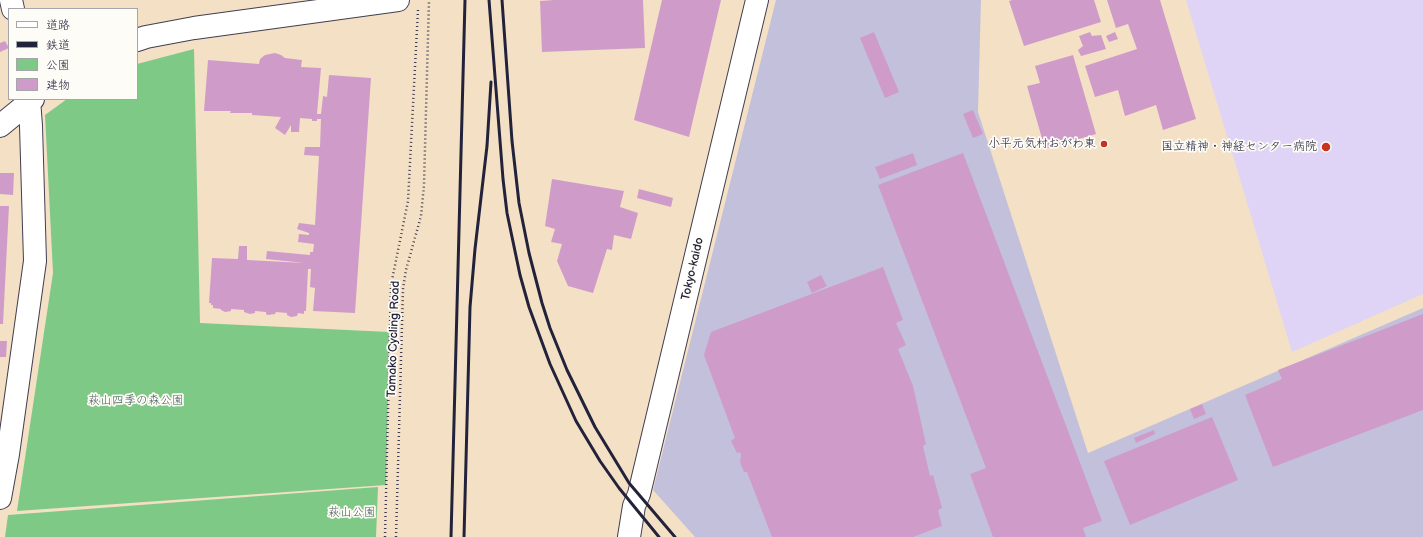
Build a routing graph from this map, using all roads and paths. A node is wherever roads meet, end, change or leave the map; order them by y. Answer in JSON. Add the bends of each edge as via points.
{"nodes":[{"id":1,"x":398,"y":0,"type":"edge"},
{"id":2,"x":429,"y":0,"type":"edge"},
{"id":3,"x":757,"y":0,"type":"edge"},
{"id":4,"x":418,"y":7,"type":"dead end"},
{"id":5,"x":138,"y":40,"type":"edge"},
{"id":6,"x":30,"y":100,"type":"edge"},
{"id":7,"x":0,"y":126,"type":"edge"},
{"id":8,"x":4,"y":453,"type":"edge"},
{"id":9,"x":0,"y":498,"type":"edge"},
{"id":10,"x":385,"y":537,"type":"edge"},
{"id":11,"x":396,"y":537,"type":"edge"},
{"id":12,"x":629,"y":537,"type":"edge"}],
"edges":[{"from":1,"to":5,"type":"street","via":[[194,28]]},
{"from":2,"to":11,"type":"path","name":"Tamako Cycling Road","via":[[424,185],[421,216],[403,289]]},
{"from":3,"to":12,"type":"street","name":"Tokyo-kaido","via":[[639,494],[634,506]]},
{"from":4,"to":10,"type":"path","via":[[408,201],[391,285]]},
{"from":6,"to":7,"type":"street"},
{"from":6,"to":8,"type":"street","via":[[35,261]]},
{"from":8,"to":9,"type":"street"}]}
